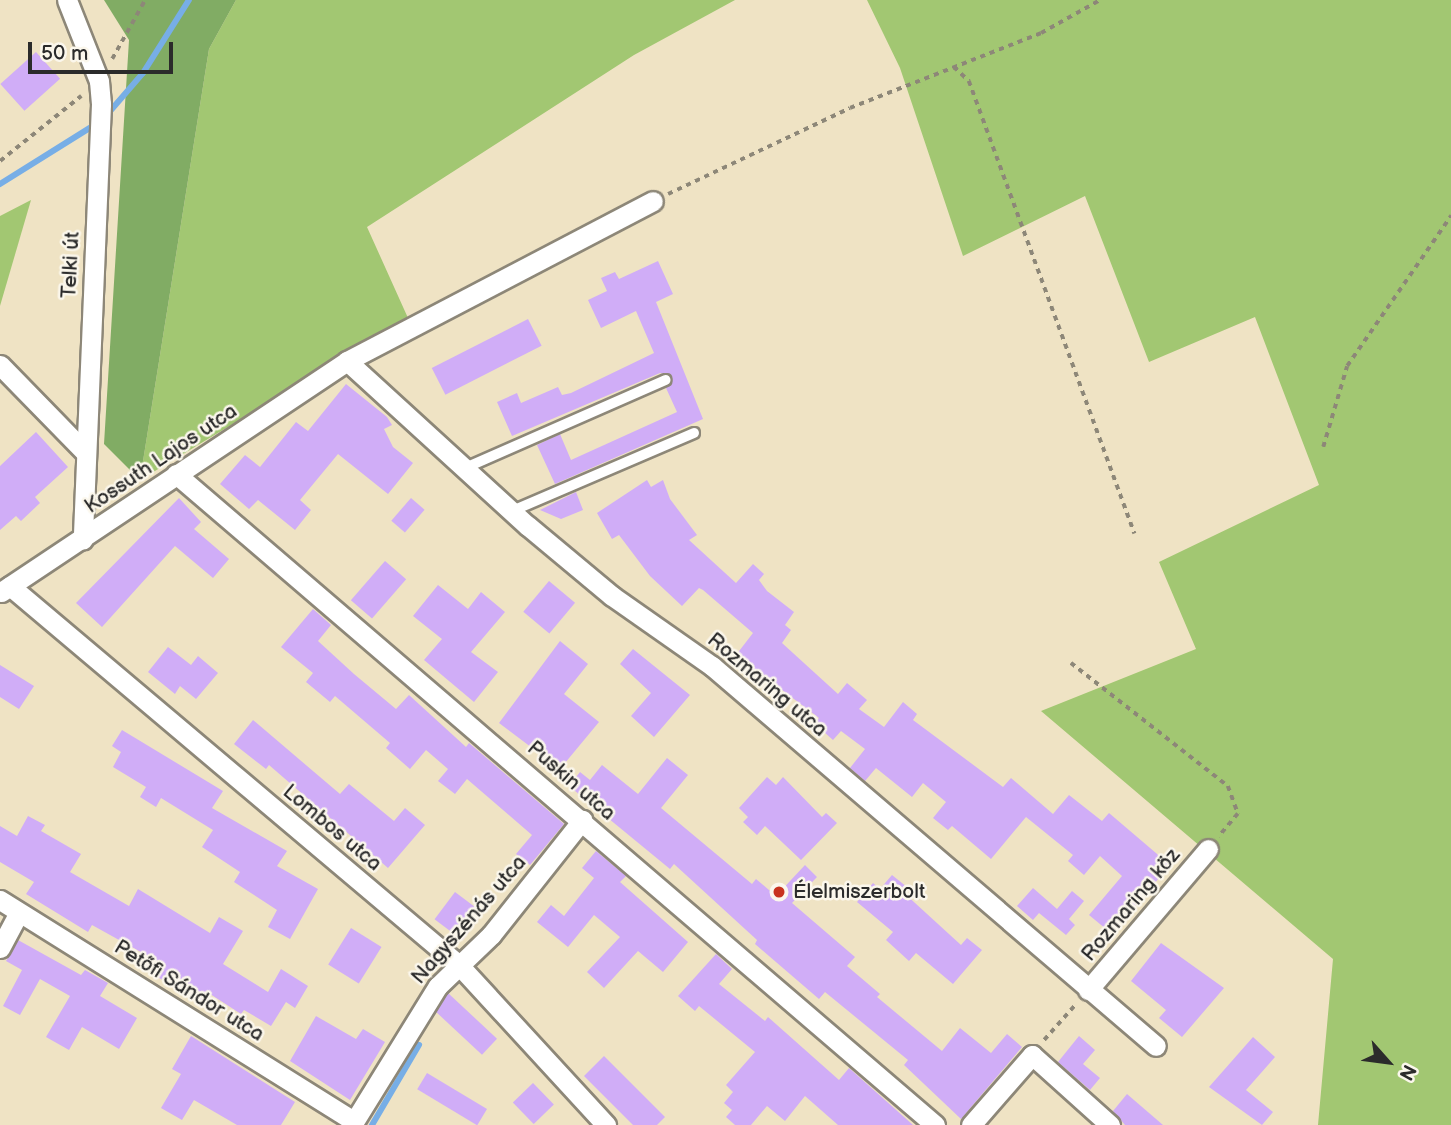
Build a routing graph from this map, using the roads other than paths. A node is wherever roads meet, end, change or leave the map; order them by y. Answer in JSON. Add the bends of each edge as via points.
{"nodes":[{"id":1,"x":67,"y":0,"type":"edge"},
{"id":2,"x":653,"y":201,"type":"road end"},
{"id":3,"x":347,"y":361,"type":"junction"},
{"id":4,"x":0,"y":365,"type":"edge"},
{"id":5,"x":664,"y":380,"type":"dead end"},
{"id":6,"x":694,"y":433,"type":"dead end"},
{"id":7,"x":84,"y":451,"type":"junction"},
{"id":8,"x":465,"y":468,"type":"junction"},
{"id":9,"x":176,"y":474,"type":"junction"},
{"id":10,"x":512,"y":511,"type":"junction"},
{"id":11,"x":83,"y":540,"type":"junction"},
{"id":12,"x":5,"y":589,"type":"edge"},
{"id":13,"x":582,"y":820,"type":"junction"},
{"id":14,"x":1208,"y":849,"type":"road end"},
{"id":15,"x":0,"y":901,"type":"edge"},
{"id":16,"x":19,"y":913,"type":"junction"},
{"id":17,"x":0,"y":948,"type":"edge"},
{"id":18,"x":458,"y":964,"type":"junction"},
{"id":19,"x":1088,"y":990,"type":"junction"},
{"id":20,"x":1156,"y":1046,"type":"dead end"},
{"id":21,"x":353,"y":1123,"type":"edge"},
{"id":22,"x":606,"y":1125,"type":"edge"},
{"id":23,"x":935,"y":1125,"type":"edge"},
{"id":24,"x":971,"y":1125,"type":"edge"},
{"id":25,"x":1110,"y":1125,"type":"edge"}],
"edges":[{"from":1,"to":7,"type":"street","name":"Telki út","via":[[99,81],[101,104]]},
{"from":2,"to":3,"type":"street","name":"Kossuth Lajos utca"},
{"from":3,"to":8,"type":"street","name":"Rozmaring utca"},
{"from":3,"to":9,"type":"street","name":"Kossuth Lajos utca"},
{"from":4,"to":7,"type":"street"},
{"from":5,"to":8,"type":"lane"},
{"from":6,"to":10,"type":"lane"},
{"from":7,"to":11,"type":"street","name":"Telki út"},
{"from":8,"to":10,"type":"street","name":"Rozmaring utca"},
{"from":9,"to":11,"type":"street","name":"Kossuth Lajos utca"},
{"from":9,"to":13,"type":"street","name":"Puskin utca"},
{"from":10,"to":19,"type":"street","name":"Rozmaring utca","via":[[612,596],[712,666]]},
{"from":11,"to":12,"type":"street","name":"Kossuth Lajos utca"},
{"from":12,"to":18,"type":"street","name":"Lombos utca"},
{"from":13,"to":18,"type":"street","name":"Nagyszénás utca","via":[[491,935]]},
{"from":13,"to":23,"type":"street","name":"Puskin utca"},
{"from":14,"to":19,"type":"street","name":"Rozmaring köz"},
{"from":15,"to":16,"type":"street","name":"Petőfi Sándor utca"},
{"from":16,"to":17,"type":"street"},
{"from":16,"to":21,"type":"street","name":"Petőfi Sándor utca"},
{"from":18,"to":21,"type":"street","name":"Nagyszénás utca","via":[[438,985]]},
{"from":18,"to":22,"type":"street","name":"Lombos utca"},
{"from":19,"to":20,"type":"street","name":"Rozmaring utca"},
{"from":24,"to":25,"type":"street","via":[[1032,1055]]}]}
